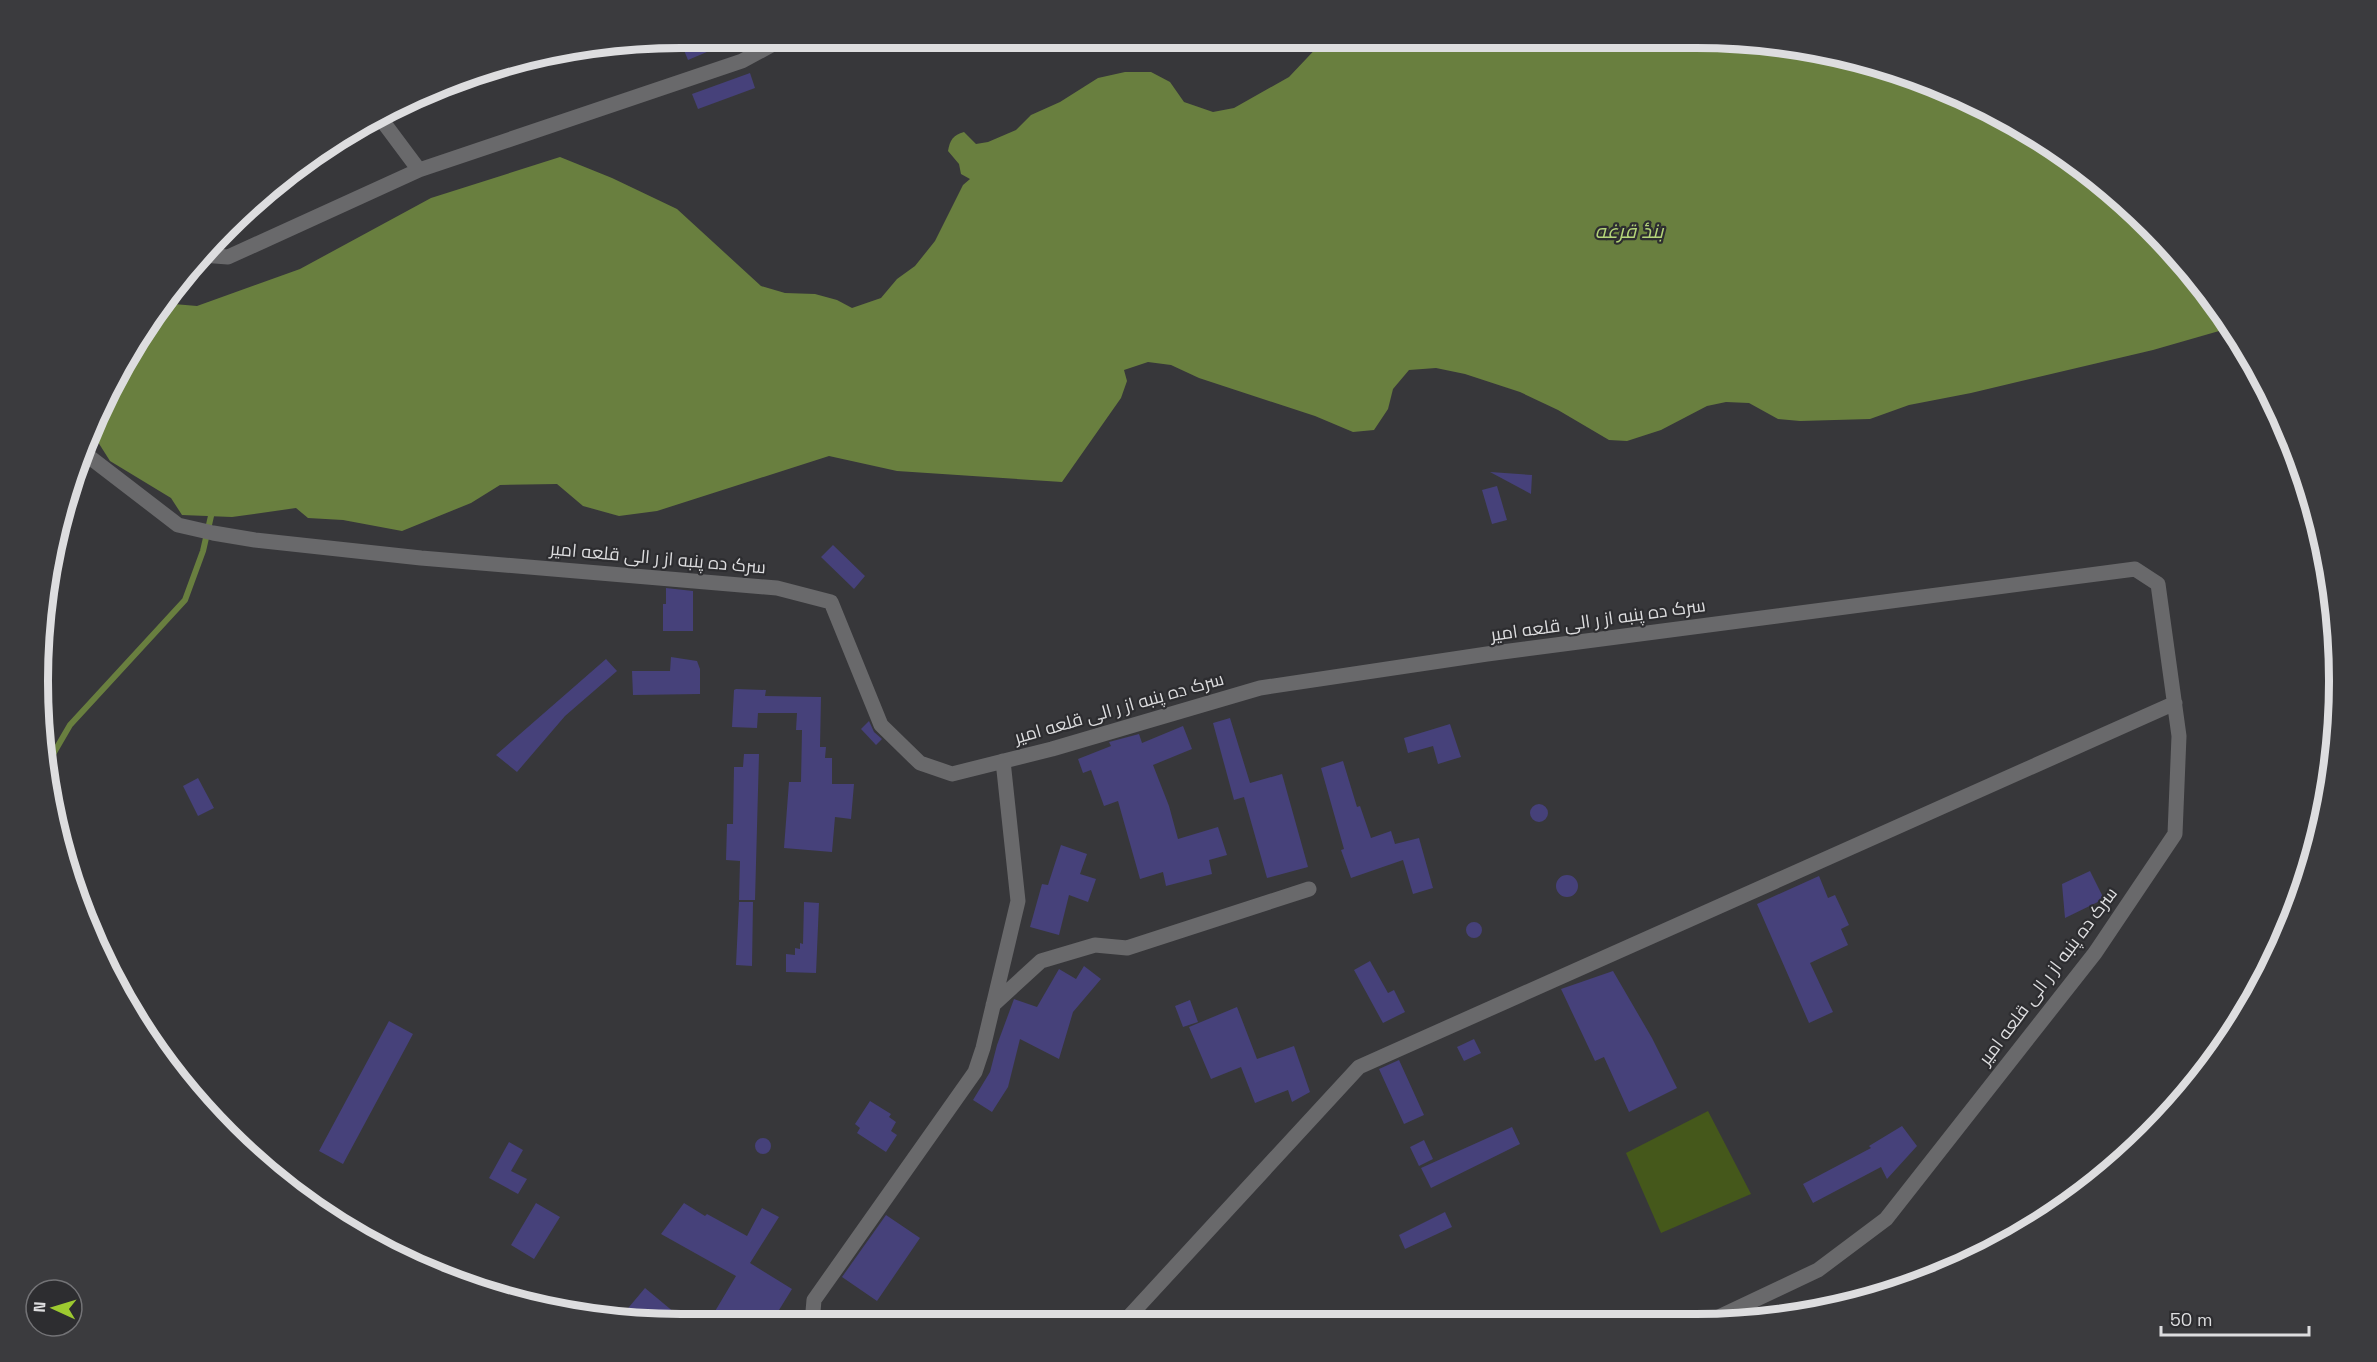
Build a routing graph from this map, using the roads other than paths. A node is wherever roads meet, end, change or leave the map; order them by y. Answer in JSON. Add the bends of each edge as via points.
{"nodes":[{"id":1,"x":766,"y":48,"type":"edge"},
{"id":2,"x":384,"y":122,"type":"edge"},
{"id":3,"x":419,"y":170,"type":"junction"},
{"id":4,"x":212,"y":256,"type":"edge"},
{"id":5,"x":90,"y":457,"type":"edge"},
{"id":6,"x":2175,"y":703,"type":"junction"},
{"id":7,"x":1003,"y":761,"type":"junction"},
{"id":8,"x":1309,"y":889,"type":"dead end"},
{"id":9,"x":993,"y":1005,"type":"junction"},
{"id":10,"x":1727,"y":1313,"type":"edge"},
{"id":11,"x":813,"y":1314,"type":"edge"},
{"id":12,"x":1131,"y":1314,"type":"edge"}],
"edges":[{"from":1,"to":3,"type":"street","via":[[742,61]]},
{"from":2,"to":3,"type":"street"},
{"from":3,"to":4,"type":"street","via":[[228,257]]},
{"from":5,"to":7,"type":"street","name":"سرک ده پنبه از ر الی قلعه امیر","via":[[178,525],[213,533],[421,558],[777,588],[831,602],[881,725],[920,763],[952,774]]},
{"from":6,"to":7,"type":"street","name":"سرک ده پنبه از ر الی قلعه امیر","via":[[2158,584],[2135,569],[1260,688]]},
{"from":6,"to":10,"type":"street","name":"سرک ده پنبه از ر الی قلعه امیر","via":[[2180,736],[2175,834],[2095,953],[1886,1219],[1818,1270]]},
{"from":6,"to":12,"type":"street","via":[[1359,1067]]},
{"from":7,"to":9,"type":"street","via":[[1018,901]]},
{"from":8,"to":9,"type":"street","via":[[1127,948],[1095,945],[1041,961]]},
{"from":9,"to":11,"type":"street","via":[[975,1072],[814,1300]]}]}
